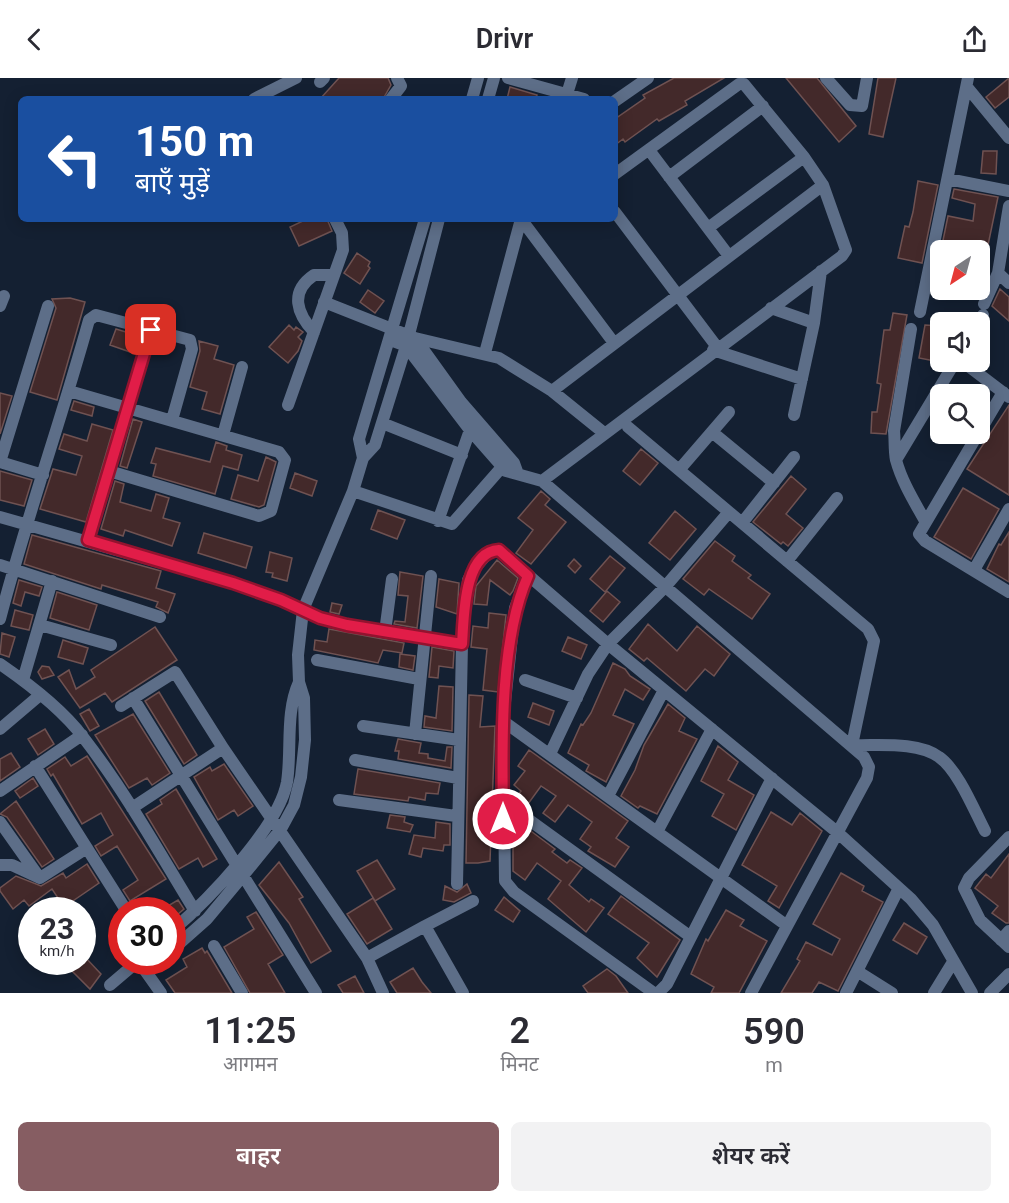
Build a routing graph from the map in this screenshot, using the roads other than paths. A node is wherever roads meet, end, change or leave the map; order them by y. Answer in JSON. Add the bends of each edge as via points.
{"nodes":[{"id":1,"x":296,"y":78,"type":"edge"},
{"id":2,"x":397,"y":78,"type":"edge"},
{"id":3,"x":478,"y":78,"type":"edge"},
{"id":4,"x":494,"y":78,"type":"edge"},
{"id":5,"x":508,"y":78,"type":"edge"},
{"id":6,"x":572,"y":78,"type":"edge"},
{"id":7,"x":648,"y":78,"type":"edge"},
{"id":8,"x":826,"y":78,"type":"edge"},
{"id":9,"x":867,"y":78,"type":"edge"},
{"id":10,"x":968,"y":82,"type":"edge"},
{"id":11,"x":270,"y":95,"type":"edge"},
{"id":12,"x":393,"y":96,"type":"edge"},
{"id":13,"x":473,"y":96,"type":"edge"},
{"id":14,"x":489,"y":96,"type":"edge"},
{"id":15,"x":571,"y":96,"type":"edge"},
{"id":16,"x":577,"y":96,"type":"edge"},
{"id":17,"x":618,"y":99,"type":"edge"},
{"id":18,"x":763,"y":106,"type":"junction"},
{"id":19,"x":1009,"y":138,"type":"edge"},
{"id":20,"x":649,"y":150,"type":"junction"},
{"id":21,"x":804,"y":157,"type":"junction"},
{"id":22,"x":618,"y":172,"type":"edge"},
{"id":23,"x":669,"y":177,"type":"junction"},
{"id":24,"x":948,"y":179,"type":"junction"},
{"id":25,"x":823,"y":185,"type":"junction"},
{"id":26,"x":1009,"y":191,"type":"edge"},
{"id":27,"x":1009,"y":206,"type":"edge"},
{"id":28,"x":618,"y":216,"type":"edge"},
{"id":29,"x":336,"y":222,"type":"edge"},
{"id":30,"x":423,"y":222,"type":"edge"},
{"id":31,"x":438,"y":222,"type":"edge"},
{"id":32,"x":520,"y":222,"type":"edge"},
{"id":33,"x":523,"y":222,"type":"edge"},
{"id":34,"x":708,"y":228,"type":"junction"},
{"id":35,"x":729,"y":256,"type":"junction"},
{"id":36,"x":821,"y":272,"type":"junction"},
{"id":37,"x":998,"y":273,"type":"junction"},
{"id":38,"x":334,"y":275,"type":"junction"},
{"id":39,"x":1009,"y":283,"type":"edge"},
{"id":40,"x":678,"y":295,"type":"junction"},
{"id":41,"x":324,"y":302,"type":"junction"},
{"id":42,"x":48,"y":306,"type":"dead end"},
{"id":43,"x":771,"y":308,"type":"junction"},
{"id":44,"x":920,"y":312,"type":"dead end"},
{"id":45,"x":983,"y":312,"type":"edge"},
{"id":46,"x":814,"y":323,"type":"junction"},
{"id":47,"x":911,"y":328,"type":"dead end"},
{"id":48,"x":151,"y":330,"type":"junction"},
{"id":49,"x":314,"y":332,"type":"junction"},
{"id":50,"x":392,"y":334,"type":"junction"},
{"id":51,"x":410,"y":339,"type":"junction"},
{"id":52,"x":614,"y":343,"type":"junction"},
{"id":53,"x":715,"y":349,"type":"junction"},
{"id":54,"x":485,"y":353,"type":"junction"},
{"id":55,"x":242,"y":367,"type":"dead end"},
{"id":56,"x":949,"y":372,"type":"edge"},
{"id":57,"x":976,"y":372,"type":"edge"},
{"id":58,"x":802,"y":379,"type":"junction"},
{"id":59,"x":69,"y":391,"type":"junction"},
{"id":60,"x":552,"y":391,"type":"junction"},
{"id":61,"x":1006,"y":395,"type":"edge"},
{"id":62,"x":288,"y":405,"type":"dead end"},
{"id":63,"x":127,"y":408,"type":"junction"},
{"id":64,"x":729,"y":412,"type":"dead end"},
{"id":65,"x":794,"y":415,"type":"dead end"},
{"id":66,"x":990,"y":417,"type":"edge"},
{"id":67,"x":172,"y":420,"type":"junction"},
{"id":68,"x":382,"y":423,"type":"junction"},
{"id":69,"x":628,"y":427,"type":"dead end"},
{"id":70,"x":470,"y":430,"type":"junction"},
{"id":71,"x":712,"y":432,"type":"junction"},
{"id":72,"x":604,"y":434,"type":"junction"},
{"id":73,"x":223,"y":435,"type":"junction"},
{"id":74,"x":972,"y":444,"type":"edge"},
{"id":75,"x":462,"y":455,"type":"junction"},
{"id":76,"x":795,"y":457,"type":"dead end"},
{"id":77,"x":363,"y":458,"type":"junction"},
{"id":78,"x":896,"y":460,"type":"junction"},
{"id":79,"x":0,"y":462,"type":"edge"},
{"id":80,"x":502,"y":467,"type":"junction"},
{"id":81,"x":679,"y":470,"type":"junction"},
{"id":82,"x":109,"y":471,"type":"junction"},
{"id":83,"x":518,"y":474,"type":"junction"},
{"id":84,"x":43,"y":475,"type":"junction"},
{"id":85,"x":542,"y":481,"type":"junction"},
{"id":86,"x":774,"y":483,"type":"junction"},
{"id":87,"x":353,"y":491,"type":"junction"},
{"id":88,"x":837,"y":498,"type":"dead end"},
{"id":89,"x":1009,"y":509,"type":"edge"},
{"id":90,"x":729,"y":512,"type":"junction"},
{"id":91,"x":0,"y":517,"type":"edge"},
{"id":92,"x":926,"y":520,"type":"junction"},
{"id":93,"x":438,"y":521,"type":"junction"},
{"id":94,"x":26,"y":523,"type":"junction"},
{"id":95,"x":742,"y":523,"type":"junction"},
{"id":96,"x":88,"y":540,"type":"junction"},
{"id":97,"x":787,"y":561,"type":"junction"},
{"id":98,"x":0,"y":566,"type":"edge"},
{"id":99,"x":13,"y":569,"type":"junction"},
{"id":100,"x":974,"y":570,"type":"junction"},
{"id":101,"x":431,"y":576,"type":"dead end"},
{"id":102,"x":528,"y":576,"type":"junction"},
{"id":103,"x":392,"y":579,"type":"dead end"},
{"id":104,"x":52,"y":581,"type":"junction"},
{"id":105,"x":665,"y":587,"type":"junction"},
{"id":106,"x":1009,"y":592,"type":"edge"},
{"id":107,"x":303,"y":610,"type":"junction"},
{"id":108,"x":1,"y":614,"type":"edge"},
{"id":109,"x":160,"y":617,"type":"dead end"},
{"id":110,"x":40,"y":625,"type":"junction"},
{"id":111,"x":385,"y":632,"type":"junction"},
{"id":112,"x":424,"y":638,"type":"junction"},
{"id":113,"x":462,"y":644,"type":"junction"},
{"id":114,"x":608,"y":644,"type":"junction"},
{"id":115,"x":111,"y":645,"type":"dead end"},
{"id":116,"x":317,"y":660,"type":"dead end"},
{"id":117,"x":0,"y":664,"type":"edge"},
{"id":118,"x":419,"y":679,"type":"junction"},
{"id":119,"x":23,"y":680,"type":"junction"},
{"id":120,"x":525,"y":680,"type":"dead end"},
{"id":121,"x":299,"y":682,"type":"junction"},
{"id":122,"x":663,"y":690,"type":"junction"},
{"id":123,"x":40,"y":695,"type":"junction"},
{"id":124,"x":133,"y":698,"type":"junction"},
{"id":125,"x":577,"y":698,"type":"junction"},
{"id":126,"x":121,"y":706,"type":"dead end"},
{"id":127,"x":503,"y":721,"type":"junction"},
{"id":128,"x":363,"y":726,"type":"dead end"},
{"id":129,"x":0,"y":729,"type":"edge"},
{"id":130,"x":712,"y":729,"type":"junction"},
{"id":131,"x":415,"y":734,"type":"junction"},
{"id":132,"x":82,"y":735,"type":"junction"},
{"id":133,"x":459,"y":740,"type":"junction"},
{"id":134,"x":852,"y":745,"type":"junction"},
{"id":135,"x":223,"y":748,"type":"junction"},
{"id":136,"x":550,"y":754,"type":"junction"},
{"id":137,"x":355,"y":760,"type":"dead end"},
{"id":138,"x":35,"y":766,"type":"junction"},
{"id":139,"x":181,"y":776,"type":"junction"},
{"id":140,"x":458,"y":778,"type":"junction"},
{"id":141,"x":772,"y":778,"type":"junction"},
{"id":142,"x":0,"y":791,"type":"edge"},
{"id":143,"x":608,"y":796,"type":"junction"},
{"id":144,"x":339,"y":800,"type":"dead end"},
{"id":145,"x":503,"y":801,"type":"junction"},
{"id":146,"x":132,"y":808,"type":"junction"},
{"id":147,"x":456,"y":816,"type":"junction"},
{"id":148,"x":272,"y":819,"type":"junction"},
{"id":149,"x":0,"y":822,"type":"edge"},
{"id":150,"x":281,"y":829,"type":"junction"},
{"id":151,"x":985,"y":831,"type":"dead end"},
{"id":152,"x":657,"y":832,"type":"junction"},
{"id":153,"x":837,"y":832,"type":"junction"},
{"id":154,"x":1009,"y":837,"type":"edge"},
{"id":155,"x":87,"y":848,"type":"junction"},
{"id":156,"x":237,"y":863,"type":"junction"},
{"id":157,"x":0,"y":866,"type":"edge"},
{"id":158,"x":243,"y":875,"type":"junction"},
{"id":159,"x":40,"y":878,"type":"junction"},
{"id":160,"x":722,"y":879,"type":"junction"},
{"id":161,"x":457,"y":884,"type":"dead end"},
{"id":162,"x":899,"y":888,"type":"junction"},
{"id":163,"x":118,"y":897,"type":"edge"},
{"id":164,"x":473,"y":901,"type":"dead end"},
{"id":165,"x":195,"y":911,"type":"junction"},
{"id":166,"x":186,"y":919,"type":"edge"},
{"id":167,"x":786,"y":925,"type":"junction"},
{"id":168,"x":425,"y":926,"type":"junction"},
{"id":169,"x":691,"y":937,"type":"junction"},
{"id":170,"x":186,"y":938,"type":"edge"},
{"id":171,"x":1006,"y":939,"type":"edge"},
{"id":172,"x":214,"y":946,"type":"dead end"},
{"id":173,"x":367,"y":958,"type":"junction"},
{"id":174,"x":953,"y":962,"type":"junction"},
{"id":175,"x":857,"y":970,"type":"junction"},
{"id":176,"x":1009,"y":974,"type":"edge"},
{"id":177,"x":126,"y":975,"type":"edge"},
{"id":178,"x":148,"y":975,"type":"edge"},
{"id":179,"x":110,"y":985,"type":"dead end"},
{"id":180,"x":161,"y":993,"type":"edge"},
{"id":181,"x":242,"y":993,"type":"edge"},
{"id":182,"x":316,"y":993,"type":"edge"},
{"id":183,"x":383,"y":993,"type":"edge"},
{"id":184,"x":463,"y":993,"type":"edge"},
{"id":185,"x":654,"y":993,"type":"edge"},
{"id":186,"x":658,"y":993,"type":"edge"},
{"id":187,"x":751,"y":993,"type":"edge"},
{"id":188,"x":846,"y":993,"type":"edge"},
{"id":189,"x":892,"y":993,"type":"edge"},
{"id":190,"x":934,"y":993,"type":"edge"},
{"id":191,"x":972,"y":993,"type":"edge"},
{"id":192,"x":990,"y":993,"type":"edge"}],
"edges":[{"from":1,"to":11,"type":"street"},
{"from":2,"to":12,"type":"street","via":[[401,86]]},
{"from":3,"to":13,"type":"street"},
{"from":4,"to":14,"type":"street"},
{"from":5,"to":15,"type":"street"},
{"from":6,"to":16,"type":"street"},
{"from":7,"to":17,"type":"street"},
{"from":8,"to":9,"type":"street","via":[[850,105],[862,106]]},
{"from":10,"to":19,"type":"street"},
{"from":10,"to":24,"type":"street"},
{"from":18,"to":20,"type":"street","via":[[747,86],[739,84]]},
{"from":18,"to":21,"type":"street"},
{"from":18,"to":23,"type":"street"},
{"from":20,"to":22,"type":"street"},
{"from":20,"to":23,"type":"street"},
{"from":21,"to":25,"type":"street"},
{"from":21,"to":34,"type":"street"},
{"from":23,"to":34,"type":"street"},
{"from":24,"to":26,"type":"street"},
{"from":24,"to":44,"type":"street"},
{"from":25,"to":35,"type":"street"},
{"from":25,"to":36,"type":"street","via":[[846,247],[842,256]]},
{"from":27,"to":37,"type":"street"},
{"from":28,"to":40,"type":"street"},
{"from":29,"to":38,"type":"street","via":[[344,240]]},
{"from":30,"to":50,"type":"street"},
{"from":31,"to":51,"type":"street"},
{"from":32,"to":54,"type":"street"},
{"from":33,"to":52,"type":"street"},
{"from":34,"to":35,"type":"street"},
{"from":35,"to":40,"type":"street"},
{"from":36,"to":43,"type":"street"},
{"from":36,"to":46,"type":"street"},
{"from":37,"to":39,"type":"street"},
{"from":37,"to":45,"type":"street"},
{"from":38,"to":41,"type":"street"},
{"from":38,"to":49,"type":"street","via":[[314,275],[298,296],[300,316]]},
{"from":40,"to":52,"type":"street"},
{"from":40,"to":53,"type":"street"},
{"from":41,"to":49,"type":"street"},
{"from":41,"to":50,"type":"street"},
{"from":42,"to":79,"type":"street"},
{"from":43,"to":46,"type":"street"},
{"from":43,"to":53,"type":"street"},
{"from":46,"to":58,"type":"street"},
{"from":47,"to":78,"type":"street","via":[[894,431]]},
{"from":48,"to":59,"type":"street","via":[[96,315],[89,320]]},
{"from":48,"to":63,"type":"street"},
{"from":48,"to":67,"type":"street","via":[[190,340],[192,349]]},
{"from":49,"to":62,"type":"street"},
{"from":50,"to":51,"type":"street"},
{"from":50,"to":77,"type":"street","via":[[359,440]]},
{"from":51,"to":54,"type":"street"},
{"from":51,"to":68,"type":"street"},
{"from":51,"to":70,"type":"street"},
{"from":51,"to":83,"type":"street","via":[[514,463]]},
{"from":52,"to":60,"type":"street"},
{"from":53,"to":58,"type":"street"},
{"from":53,"to":72,"type":"street"},
{"from":54,"to":60,"type":"street"},
{"from":55,"to":73,"type":"street"},
{"from":56,"to":78,"type":"street"},
{"from":57,"to":61,"type":"street"},
{"from":58,"to":65,"type":"street"},
{"from":59,"to":63,"type":"street"},
{"from":59,"to":84,"type":"street"},
{"from":60,"to":72,"type":"street"},
{"from":61,"to":66,"type":"street"},
{"from":63,"to":67,"type":"street"},
{"from":63,"to":82,"type":"street"},
{"from":64,"to":71,"type":"street"},
{"from":67,"to":73,"type":"street"},
{"from":68,"to":75,"type":"street"},
{"from":68,"to":77,"type":"street","via":[[375,445]]},
{"from":69,"to":81,"type":"street"},
{"from":70,"to":75,"type":"street"},
{"from":70,"to":80,"type":"street"},
{"from":71,"to":81,"type":"street"},
{"from":71,"to":86,"type":"street"},
{"from":72,"to":85,"type":"street"},
{"from":73,"to":82,"type":"street","via":[[284,456],[271,511],[265,515]]},
{"from":74,"to":92,"type":"street"},
{"from":75,"to":93,"type":"street"},
{"from":76,"to":86,"type":"street"},
{"from":77,"to":87,"type":"street"},
{"from":78,"to":92,"type":"street","via":[[906,487]]},
{"from":79,"to":84,"type":"street"},
{"from":80,"to":83,"type":"street"},
{"from":80,"to":93,"type":"street","via":[[459,519],[448,524]]},
{"from":81,"to":90,"type":"street"},
{"from":82,"to":96,"type":"street"},
{"from":83,"to":85,"type":"street"},
{"from":84,"to":94,"type":"street"},
{"from":85,"to":105,"type":"street"},
{"from":86,"to":95,"type":"street"},
{"from":87,"to":93,"type":"street"},
{"from":87,"to":107,"type":"street"},
{"from":88,"to":97,"type":"street"},
{"from":89,"to":100,"type":"street"},
{"from":90,"to":95,"type":"street"},
{"from":90,"to":105,"type":"street"},
{"from":91,"to":94,"type":"street"},
{"from":92,"to":100,"type":"street","via":[[921,537]]},
{"from":94,"to":96,"type":"street"},
{"from":94,"to":99,"type":"street"},
{"from":95,"to":97,"type":"street"},
{"from":96,"to":107,"type":"street","via":[[233,583]]},
{"from":97,"to":134,"type":"street","via":[[872,635],[874,641]]},
{"from":98,"to":99,"type":"street"},
{"from":99,"to":104,"type":"street"},
{"from":99,"to":108,"type":"street"},
{"from":100,"to":106,"type":"street"},
{"from":101,"to":112,"type":"street"},
{"from":102,"to":113,"type":"street","via":[[499,550],[489,552],[468,580]]},
{"from":102,"to":114,"type":"street"},
{"from":102,"to":127,"type":"street","via":[[515,608]]},
{"from":103,"to":111,"type":"street"},
{"from":104,"to":109,"type":"street"},
{"from":104,"to":110,"type":"street"},
{"from":105,"to":114,"type":"street"},
{"from":105,"to":134,"type":"street"},
{"from":107,"to":111,"type":"street","via":[[347,625]]},
{"from":107,"to":121,"type":"street","via":[[298,644]]},
{"from":110,"to":115,"type":"street"},
{"from":110,"to":119,"type":"street"},
{"from":111,"to":112,"type":"street"},
{"from":112,"to":113,"type":"street"},
{"from":112,"to":118,"type":"street"},
{"from":113,"to":133,"type":"street"},
{"from":114,"to":122,"type":"street"},
{"from":114,"to":125,"type":"street"},
{"from":116,"to":118,"type":"street"},
{"from":117,"to":119,"type":"street"},
{"from":118,"to":131,"type":"street"},
{"from":119,"to":123,"type":"street"},
{"from":120,"to":125,"type":"street"},
{"from":121,"to":148,"type":"street","via":[[292,697],[286,786]]},
{"from":121,"to":150,"type":"street","via":[[304,698],[303,760],[296,797]]},
{"from":122,"to":130,"type":"street"},
{"from":122,"to":143,"type":"street"},
{"from":123,"to":129,"type":"street"},
{"from":123,"to":132,"type":"street"},
{"from":124,"to":126,"type":"street"},
{"from":124,"to":135,"type":"street","via":[[175,672]]},
{"from":124,"to":139,"type":"street"},
{"from":125,"to":136,"type":"street"},
{"from":127,"to":136,"type":"street"},
{"from":127,"to":145,"type":"street"},
{"from":128,"to":131,"type":"street"},
{"from":130,"to":141,"type":"street"},
{"from":130,"to":152,"type":"street"},
{"from":131,"to":133,"type":"street"},
{"from":132,"to":138,"type":"street"},
{"from":132,"to":146,"type":"street"},
{"from":133,"to":140,"type":"street"},
{"from":134,"to":151,"type":"street","via":[[916,749],[940,757]]},
{"from":134,"to":153,"type":"street","via":[[864,758],[868,773]]},
{"from":135,"to":139,"type":"street"},
{"from":135,"to":148,"type":"street"},
{"from":136,"to":143,"type":"street"},
{"from":137,"to":140,"type":"street"},
{"from":138,"to":142,"type":"street"},
{"from":138,"to":155,"type":"street"},
{"from":139,"to":146,"type":"street"},
{"from":139,"to":156,"type":"street"},
{"from":140,"to":147,"type":"street"},
{"from":141,"to":153,"type":"street"},
{"from":141,"to":160,"type":"street"},
{"from":143,"to":152,"type":"street"},
{"from":144,"to":147,"type":"street"},
{"from":145,"to":169,"type":"street"},
{"from":145,"to":185,"type":"street","via":[[503,874],[509,888]]},
{"from":146,"to":165,"type":"street"},
{"from":147,"to":161,"type":"street"},
{"from":148,"to":150,"type":"street"},
{"from":148,"to":156,"type":"street"},
{"from":149,"to":159,"type":"street"},
{"from":150,"to":158,"type":"street"},
{"from":150,"to":173,"type":"street"},
{"from":152,"to":160,"type":"street"},
{"from":153,"to":162,"type":"street"},
{"from":153,"to":167,"type":"street"},
{"from":154,"to":171,"type":"street","via":[[964,888],[980,920]]},
{"from":155,"to":159,"type":"street"},
{"from":155,"to":163,"type":"street"},
{"from":156,"to":158,"type":"street"},
{"from":156,"to":165,"type":"street"},
{"from":157,"to":159,"type":"street","via":[[12,864]]},
{"from":158,"to":170,"type":"street","via":[[207,919]]},
{"from":158,"to":182,"type":"street"},
{"from":160,"to":167,"type":"street"},
{"from":160,"to":169,"type":"street"},
{"from":162,"to":174,"type":"street","via":[[933,925]]},
{"from":162,"to":175,"type":"street"},
{"from":164,"to":168,"type":"street"},
{"from":165,"to":166,"type":"street"},
{"from":167,"to":187,"type":"street"},
{"from":168,"to":173,"type":"street"},
{"from":168,"to":184,"type":"street"},
{"from":169,"to":186,"type":"street","via":[[667,984]]},
{"from":172,"to":181,"type":"street"},
{"from":173,"to":183,"type":"street"},
{"from":174,"to":190,"type":"street"},
{"from":174,"to":191,"type":"street"},
{"from":175,"to":188,"type":"street"},
{"from":175,"to":189,"type":"street"},
{"from":176,"to":192,"type":"street"},
{"from":177,"to":179,"type":"street"},
{"from":178,"to":180,"type":"street"}]}
